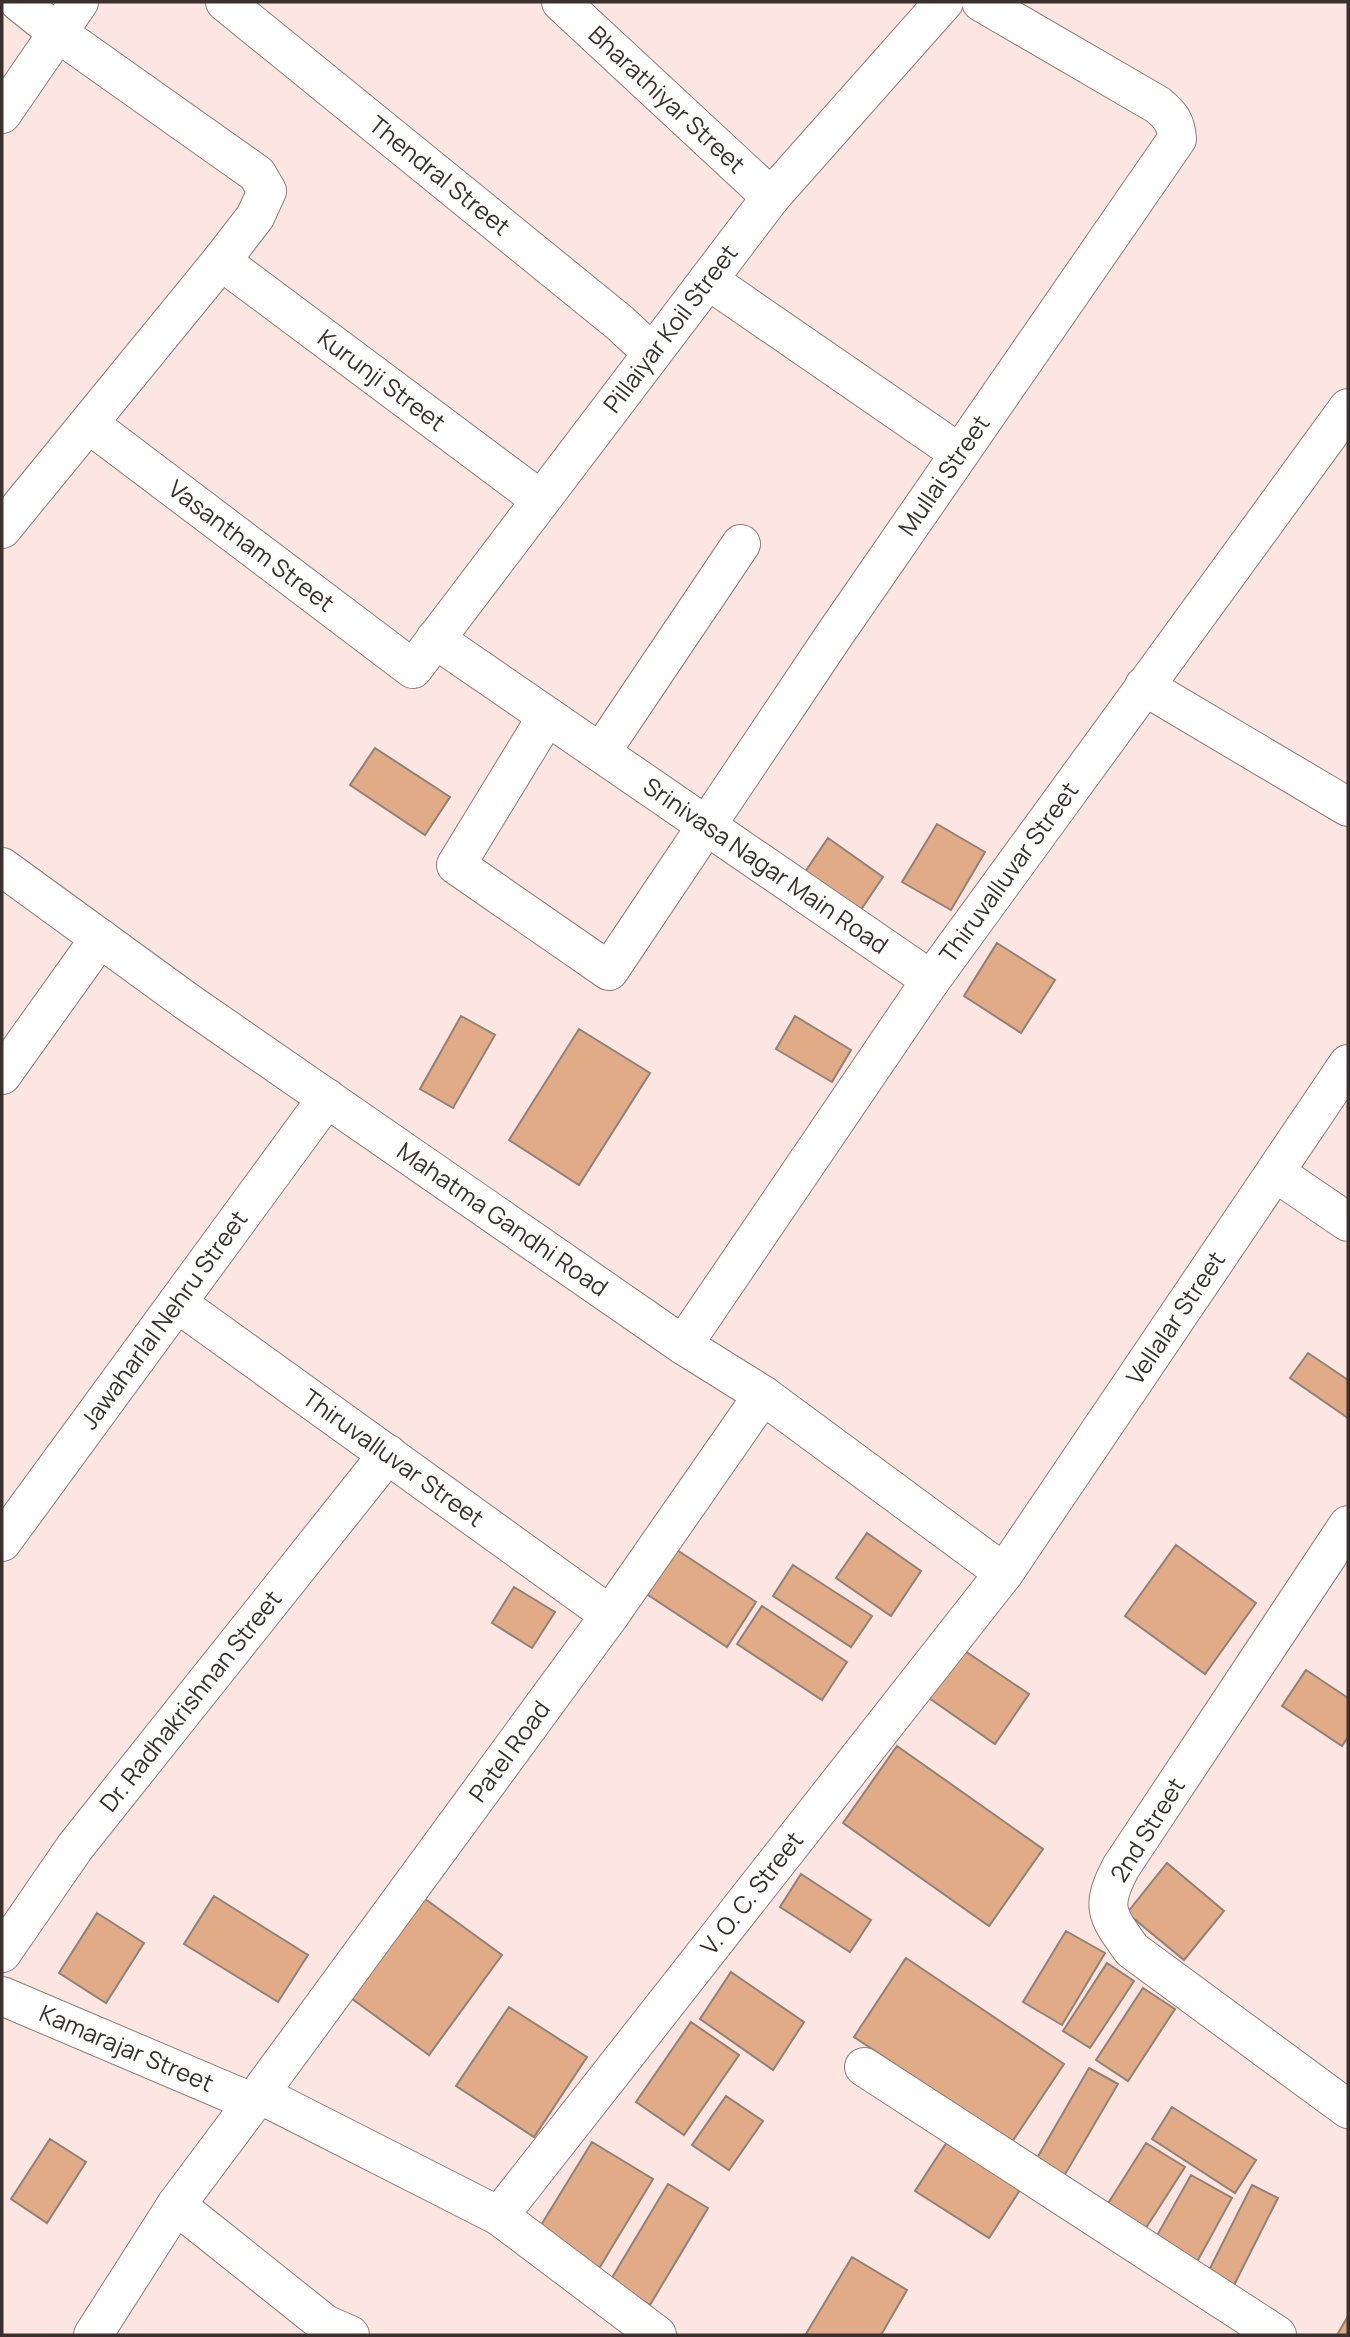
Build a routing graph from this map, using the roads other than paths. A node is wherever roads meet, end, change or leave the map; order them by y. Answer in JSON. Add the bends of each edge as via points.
{"nodes":[{"id":1,"x":19,"y":2,"type":"edge"},
{"id":2,"x":79,"y":2,"type":"edge"},
{"id":3,"x":225,"y":2,"type":"edge"},
{"id":4,"x":561,"y":2,"type":"edge"},
{"id":5,"x":944,"y":2,"type":"edge"},
{"id":6,"x":981,"y":2,"type":"edge"},
{"id":7,"x":58,"y":33,"type":"junction"},
{"id":8,"x":2,"y":114,"type":"edge"},
{"id":9,"x":771,"y":197,"type":"junction"},
{"id":10,"x":221,"y":261,"type":"junction"},
{"id":11,"x":708,"y":280,"type":"junction"},
{"id":12,"x":652,"y":353,"type":"junction"},
{"id":13,"x":1348,"y":408,"type":"edge"},
{"id":14,"x":89,"y":424,"type":"junction"},
{"id":15,"x":959,"y":453,"type":"junction"},
{"id":16,"x":541,"y":500,"type":"junction"},
{"id":17,"x":2,"y":529,"type":"edge"},
{"id":18,"x":741,"y":544,"type":"dead end"},
{"id":19,"x":424,"y":654,"type":"junction"},
{"id":20,"x":1144,"y":686,"type":"junction"},
{"id":21,"x":547,"y":716,"type":"junction"},
{"id":22,"x":601,"y":752,"type":"junction"},
{"id":23,"x":1348,"y":807,"type":"edge"},
{"id":24,"x":706,"y":825,"type":"junction"},
{"id":25,"x":2,"y":867,"type":"edge"},
{"id":26,"x":100,"y":938,"type":"junction"},
{"id":27,"x":931,"y":980,"type":"junction"},
{"id":28,"x":1348,"y":1064,"type":"edge"},
{"id":29,"x":2,"y":1075,"type":"edge"},
{"id":30,"x":327,"y":1098,"type":"junction"},
{"id":31,"x":1276,"y":1173,"type":"junction"},
{"id":32,"x":1348,"y":1222,"type":"edge"},
{"id":33,"x":177,"y":1303,"type":"junction"},
{"id":34,"x":683,"y":1345,"type":"junction"},
{"id":35,"x":763,"y":1395,"type":"junction"},
{"id":36,"x":388,"y":1454,"type":"junction"},
{"id":37,"x":1348,"y":1525,"type":"edge"},
{"id":38,"x":2,"y":1542,"type":"edge"},
{"id":39,"x":1004,"y":1573,"type":"junction"},
{"id":40,"x":610,"y":1615,"type":"junction"},
{"id":41,"x":2,"y":1953,"type":"edge"},
{"id":42,"x":2,"y":1996,"type":"edge"},
{"id":43,"x":864,"y":2067,"type":"dead end"},
{"id":44,"x":254,"y":2097,"type":"junction"},
{"id":45,"x":1348,"y":2109,"type":"edge"},
{"id":46,"x":176,"y":2205,"type":"junction"},
{"id":47,"x":499,"y":2216,"type":"junction"},
{"id":48,"x":331,"y":2332,"type":"edge"},
{"id":49,"x":93,"y":2335,"type":"edge"},
{"id":50,"x":657,"y":2335,"type":"edge"},
{"id":51,"x":1277,"y":2335,"type":"edge"}],
"edges":[{"from":1,"to":7,"type":"street"},
{"from":2,"to":7,"type":"street"},
{"from":3,"to":12,"type":"street","name":"Thendral Street"},
{"from":4,"to":9,"type":"street","name":"Bharathiyar Street"},
{"from":5,"to":9,"type":"street","name":"Pillaiyar Koil Street"},
{"from":6,"to":15,"type":"street","name":"Mullai Street","via":[[1158,105],[1177,126],[1177,139]]},
{"from":7,"to":8,"type":"street"},
{"from":7,"to":10,"type":"street","via":[[263,181],[267,191],[261,205]]},
{"from":9,"to":11,"type":"street","name":"Pillaiyar Koil Street"},
{"from":10,"to":14,"type":"street"},
{"from":10,"to":16,"type":"street","name":"Kurunji Street"},
{"from":11,"to":12,"type":"street","name":"Pillaiyar Koil Street"},
{"from":11,"to":15,"type":"street"},
{"from":12,"to":16,"type":"street","name":"Pillaiyar Koil Street"},
{"from":13,"to":20,"type":"street","name":"Thiruvalluvar Street"},
{"from":14,"to":17,"type":"street"},
{"from":14,"to":19,"type":"street","name":"Vasantham Street"},
{"from":15,"to":24,"type":"street","name":"Mullai Street"},
{"from":16,"to":19,"type":"street","name":"Pillaiyar Koil Street"},
{"from":18,"to":22,"type":"street"},
{"from":19,"to":21,"type":"street","name":"Vasantham Street"},
{"from":20,"to":23,"type":"street"},
{"from":20,"to":27,"type":"street","name":"Thiruvalluvar Street"},
{"from":21,"to":22,"type":"street","name":"Srinivasa Nagar Main Road"},
{"from":21,"to":24,"type":"street","name":"Mullai Street","via":[[456,865],[609,971]]},
{"from":22,"to":24,"type":"street","name":"Srinivasa Nagar Main Road"},
{"from":24,"to":27,"type":"street","name":"Srinivasa Nagar Main Road"},
{"from":25,"to":26,"type":"street","name":"Mahatma Gandhi Road"},
{"from":26,"to":29,"type":"street"},
{"from":26,"to":30,"type":"street","name":"Mahatma Gandhi Road"},
{"from":27,"to":34,"type":"street","name":"Thiruvalluvar Street"},
{"from":28,"to":31,"type":"street","name":"Vellalar Street"},
{"from":30,"to":33,"type":"street","name":"Jawaharlal Nehru Street"},
{"from":30,"to":34,"type":"street","name":"Mahatma Gandhi Road"},
{"from":31,"to":32,"type":"street"},
{"from":31,"to":39,"type":"street","name":"Vellalar Street"},
{"from":33,"to":36,"type":"street","name":"Thiruvalluvar Street"},
{"from":33,"to":38,"type":"street","name":"Jawaharlal Nehru Street"},
{"from":34,"to":35,"type":"street","name":"Mahatma Gandhi Road"},
{"from":35,"to":39,"type":"street","name":"Mahatma Gandhi Road"},
{"from":35,"to":40,"type":"street","name":"Patel Road"},
{"from":36,"to":40,"type":"street","name":"Thiruvalluvar Street"},
{"from":36,"to":41,"type":"street","name":"Dr. Radhakrishnan Street","via":[[75,1847]]},
{"from":37,"to":45,"type":"street","name":"2nd Street","via":[[1121,1867],[1107,1909],[1132,1950]]},
{"from":39,"to":47,"type":"street","name":"V. O. C. Street"},
{"from":40,"to":44,"type":"street","name":"Patel Road"},
{"from":42,"to":44,"type":"street","name":"Kamarajar Street"},
{"from":43,"to":51,"type":"street"},
{"from":44,"to":46,"type":"street","name":"Patel Road"},
{"from":44,"to":47,"type":"street","name":"Kamarajar Street"},
{"from":46,"to":48,"type":"street"},
{"from":46,"to":49,"type":"street","name":"Patel Road"},
{"from":47,"to":50,"type":"street","name":"Kamarajar Street"}]}
